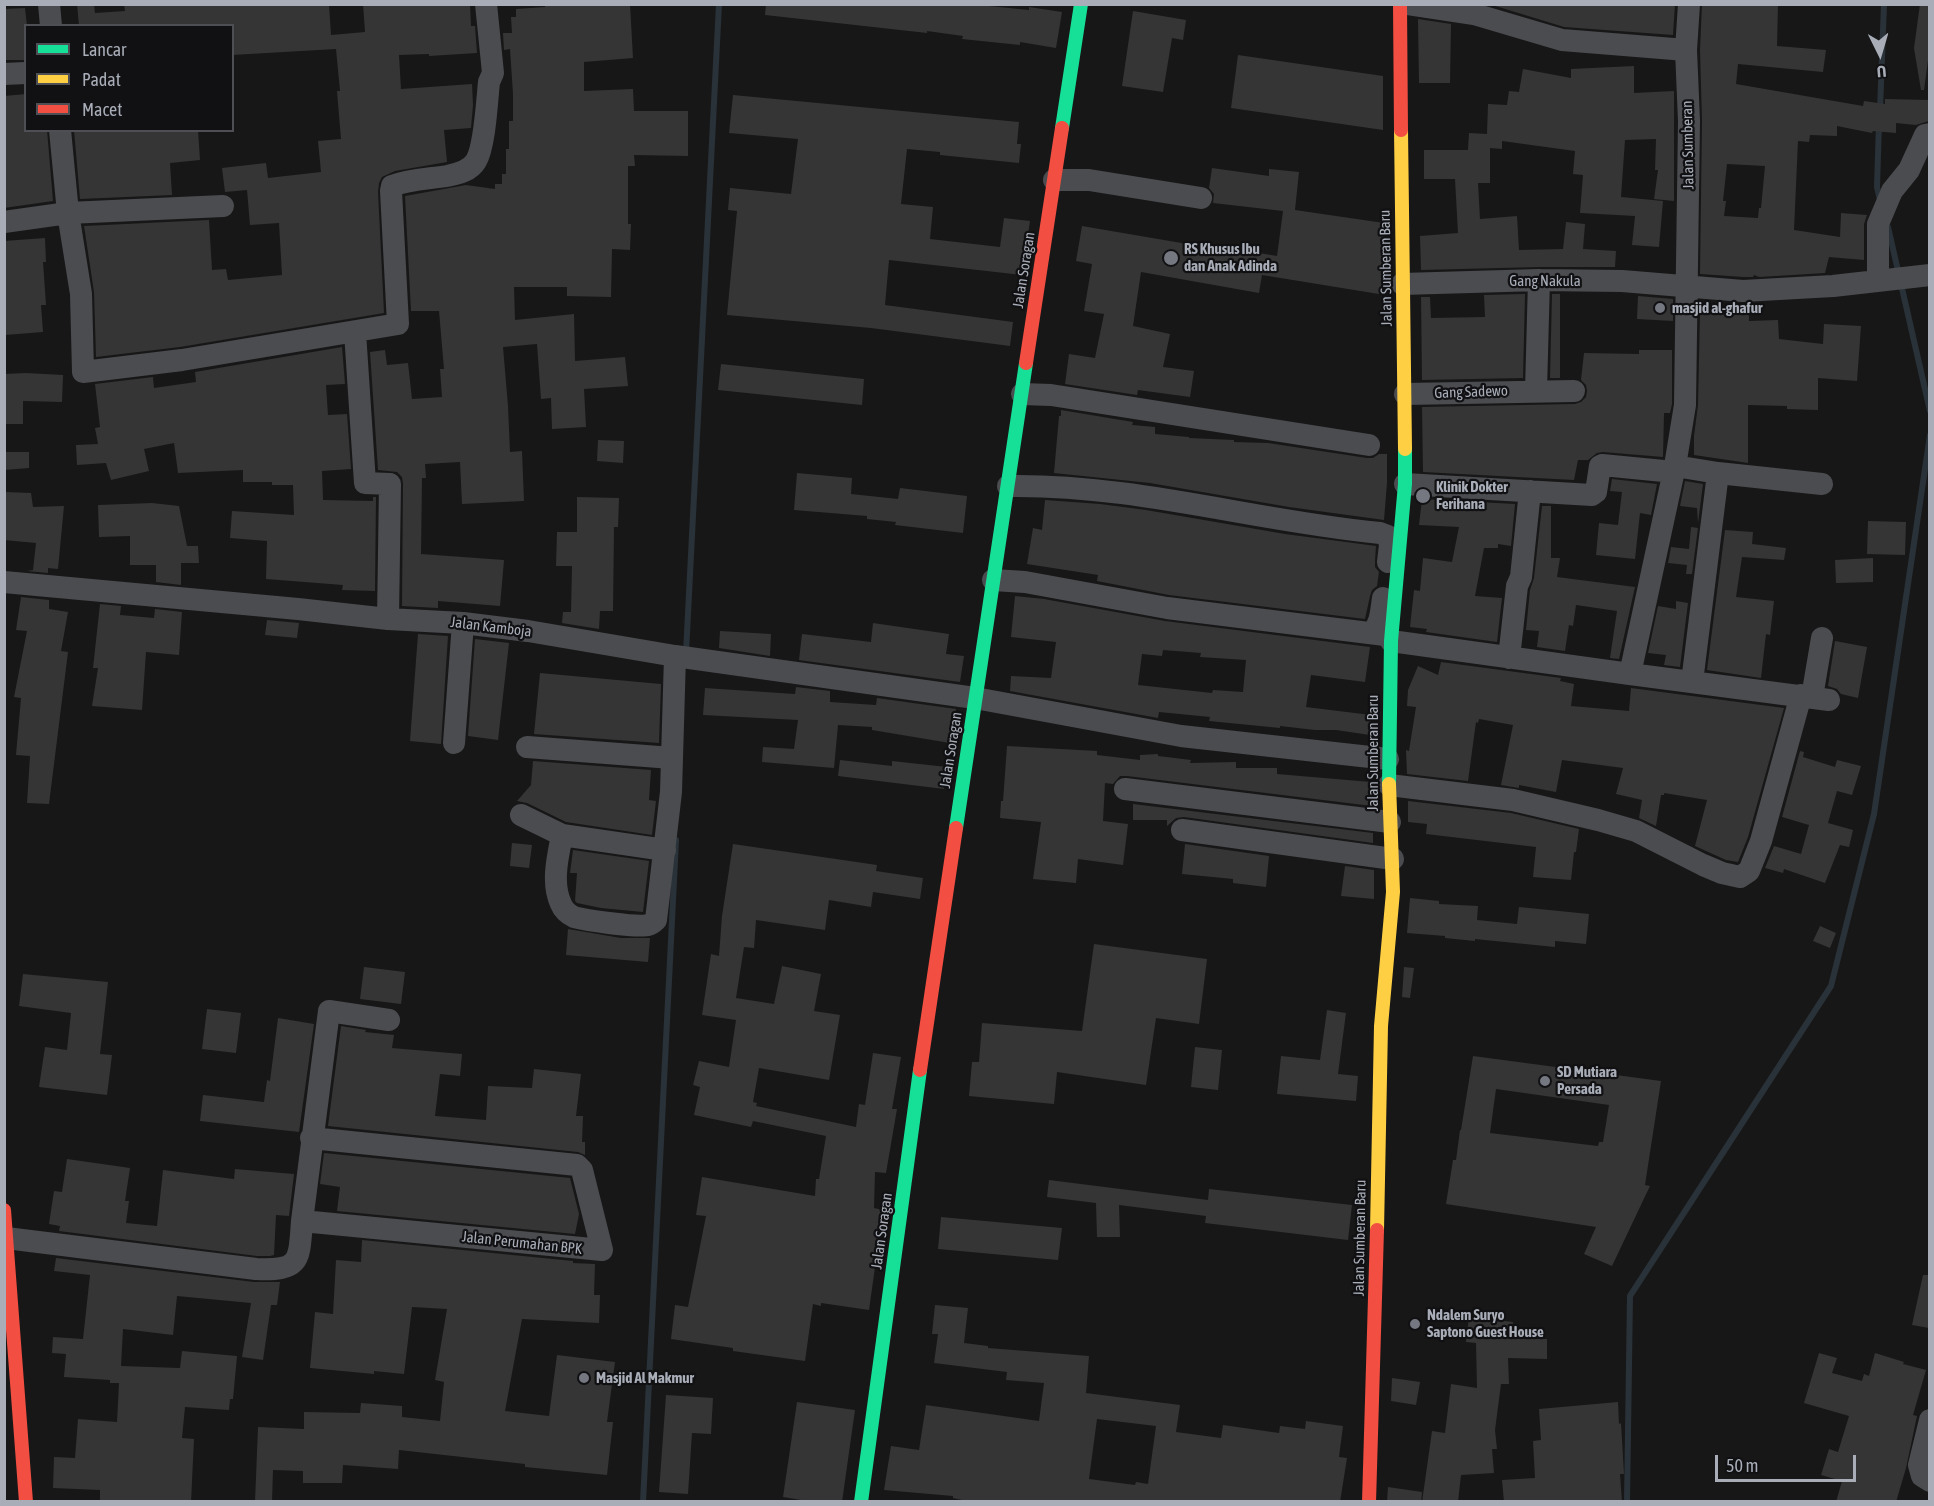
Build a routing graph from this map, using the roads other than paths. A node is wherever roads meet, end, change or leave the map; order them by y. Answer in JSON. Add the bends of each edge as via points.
{"nodes":[{"id":1,"x":50,"y":4,"type":"edge"},
{"id":2,"x":486,"y":4,"type":"edge"},
{"id":3,"x":1063,"y":4,"type":"edge"},
{"id":4,"x":1400,"y":4,"type":"edge"},
{"id":5,"x":1408,"y":4,"type":"edge"},
{"id":6,"x":1689,"y":4,"type":"edge"},
{"id":7,"x":1080,"y":13,"type":"edge"},
{"id":8,"x":51,"y":24,"type":"edge"},
{"id":9,"x":1686,"y":51,"type":"junction"},
{"id":10,"x":24,"y":73,"type":"edge"},
{"id":11,"x":4,"y":74,"type":"edge"},
{"id":12,"x":60,"y":132,"type":"edge"},
{"id":13,"x":1929,"y":134,"type":"edge"},
{"id":14,"x":1054,"y":180,"type":"junction"},
{"id":15,"x":1201,"y":198,"type":"dead end"},
{"id":16,"x":223,"y":206,"type":"dead end"},
{"id":17,"x":68,"y":213,"type":"junction"},
{"id":18,"x":4,"y":222,"type":"edge"},
{"id":19,"x":1922,"y":276,"type":"edge"},
{"id":20,"x":1539,"y":280,"type":"junction"},
{"id":21,"x":1883,"y":280,"type":"junction"},
{"id":22,"x":1402,"y":284,"type":"junction"},
{"id":23,"x":1688,"y":286,"type":"junction"},
{"id":24,"x":355,"y":332,"type":"junction"},
{"id":25,"x":1536,"y":390,"type":"junction"},
{"id":26,"x":1574,"y":391,"type":"dead end"},
{"id":27,"x":1022,"y":394,"type":"junction"},
{"id":28,"x":1405,"y":394,"type":"junction"},
{"id":29,"x":1369,"y":445,"type":"dead end"},
{"id":30,"x":1675,"y":469,"type":"junction"},
{"id":31,"x":1718,"y":473,"type":"junction"},
{"id":32,"x":1405,"y":484,"type":"junction"},
{"id":33,"x":1822,"y":484,"type":"dead end"},
{"id":34,"x":1008,"y":486,"type":"junction"},
{"id":35,"x":1530,"y":491,"type":"junction"},
{"id":36,"x":993,"y":580,"type":"junction"},
{"id":37,"x":4,"y":582,"type":"edge"},
{"id":38,"x":388,"y":619,"type":"junction"},
{"id":39,"x":464,"y":623,"type":"junction"},
{"id":40,"x":1385,"y":637,"type":"junction"},
{"id":41,"x":1822,"y":638,"type":"dead end"},
{"id":42,"x":687,"y":658,"type":"junction"},
{"id":43,"x":1509,"y":658,"type":"junction"},
{"id":44,"x":1630,"y":674,"type":"junction"},
{"id":45,"x":1692,"y":682,"type":"junction"},
{"id":46,"x":1814,"y":697,"type":"junction"},
{"id":47,"x":975,"y":698,"type":"junction"},
{"id":48,"x":454,"y":743,"type":"dead end"},
{"id":49,"x":527,"y":747,"type":"dead end"},
{"id":50,"x":672,"y":758,"type":"junction"},
{"id":51,"x":1388,"y":759,"type":"junction"},
{"id":52,"x":1389,"y":785,"type":"junction"},
{"id":53,"x":1125,"y":789,"type":"dead end"},
{"id":54,"x":521,"y":815,"type":"dead end"},
{"id":55,"x":1390,"y":822,"type":"junction"},
{"id":56,"x":1182,"y":830,"type":"dead end"},
{"id":57,"x":562,"y":835,"type":"junction"},
{"id":58,"x":665,"y":850,"type":"junction"},
{"id":59,"x":1393,"y":859,"type":"junction"},
{"id":60,"x":389,"y":1020,"type":"dead end"},
{"id":61,"x":311,"y":1138,"type":"junction"},
{"id":62,"x":4,"y":1210,"type":"edge"},
{"id":63,"x":302,"y":1221,"type":"junction"},
{"id":64,"x":6,"y":1239,"type":"junction"},
{"id":65,"x":1929,"y":1420,"type":"edge"},
{"id":66,"x":22,"y":1443,"type":"junction"},
{"id":67,"x":1929,"y":1481,"type":"edge"},
{"id":68,"x":25,"y":1482,"type":"junction"},
{"id":69,"x":26,"y":1502,"type":"edge"},
{"id":70,"x":31,"y":1502,"type":"edge"},
{"id":71,"x":861,"y":1502,"type":"edge"},
{"id":72,"x":1369,"y":1502,"type":"edge"}],
"edges":[{"from":1,"to":8,"type":"street"},
{"from":2,"to":24,"type":"street","via":[[493,74],[476,161],[459,173],[392,186],[398,324]]},
{"from":3,"to":7,"type":"street"},
{"from":4,"to":22,"type":"street","name":"Jalan Sumberan Baru"},
{"from":5,"to":9,"type":"street","via":[[1474,14],[1562,40]]},
{"from":6,"to":9,"type":"street","name":"Jalan Sumberan"},
{"from":7,"to":14,"type":"street","name":"Jalan Soragan"},
{"from":9,"to":23,"type":"street","name":"Jalan Sumberan"},
{"from":10,"to":11,"type":"street"},
{"from":12,"to":17,"type":"street"},
{"from":13,"to":21,"type":"street","via":[[1892,191],[1878,224]]},
{"from":14,"to":15,"type":"street","via":[[1089,180]]},
{"from":14,"to":27,"type":"street","name":"Jalan Soragan"},
{"from":16,"to":17,"type":"street"},
{"from":17,"to":18,"type":"street"},
{"from":17,"to":24,"type":"street","via":[[81,294],[83,372]]},
{"from":19,"to":21,"type":"street","name":"Gang Nakula"},
{"from":20,"to":22,"type":"street","name":"Gang Nakula"},
{"from":20,"to":23,"type":"street","name":"Gang Nakula"},
{"from":20,"to":25,"type":"street"},
{"from":21,"to":23,"type":"street","name":"Gang Nakula","via":[[1743,291]]},
{"from":22,"to":28,"type":"street","name":"Jalan Sumberan Baru"},
{"from":23,"to":30,"type":"street","name":"Jalan Sumberan","via":[[1684,405]]},
{"from":24,"to":38,"type":"street","via":[[365,483],[390,484]]},
{"from":25,"to":26,"type":"street","name":"Gang Sadewo"},
{"from":25,"to":28,"type":"street","name":"Gang Sadewo"},
{"from":27,"to":29,"type":"street","via":[[1051,395]]},
{"from":27,"to":34,"type":"street","name":"Jalan Soragan"},
{"from":28,"to":32,"type":"street","name":"Jalan Sumberan Baru"},
{"from":30,"to":31,"type":"street"},
{"from":30,"to":35,"type":"street","via":[[1602,465],[1592,495]]},
{"from":30,"to":44,"type":"street","name":"Jalan Sumberan"},
{"from":31,"to":33,"type":"street"},
{"from":31,"to":45,"type":"street"},
{"from":32,"to":35,"type":"street"},
{"from":32,"to":40,"type":"street","name":"Jalan Sumberan Baru"},
{"from":34,"to":36,"type":"street","name":"Jalan Soragan"},
{"from":34,"to":40,"type":"street","via":[[1132,494],[1388,536],[1390,545],[1377,627]]},
{"from":35,"to":43,"type":"street"},
{"from":36,"to":40,"type":"street"},
{"from":36,"to":47,"type":"street","name":"Jalan Soragan"},
{"from":37,"to":38,"type":"street","name":"Jalan Kamboja"},
{"from":38,"to":39,"type":"street","name":"Jalan Kamboja"},
{"from":39,"to":42,"type":"street","name":"Jalan Kamboja"},
{"from":39,"to":48,"type":"street"},
{"from":40,"to":43,"type":"street"},
{"from":40,"to":51,"type":"street","name":"Jalan Sumberan Baru"},
{"from":41,"to":46,"type":"street"},
{"from":42,"to":47,"type":"street","name":"Jalan Kamboja"},
{"from":42,"to":50,"type":"street"},
{"from":43,"to":44,"type":"street"},
{"from":44,"to":45,"type":"street"},
{"from":45,"to":46,"type":"street"},
{"from":46,"to":52,"type":"street","via":[[1749,871],[1740,877],[1703,865],[1636,831],[1598,820],[1513,800]]},
{"from":47,"to":51,"type":"street","name":"Jalan Kamboja","via":[[1181,736]]},
{"from":47,"to":71,"type":"street","name":"Jalan Soragan"},
{"from":49,"to":50,"type":"street"},
{"from":50,"to":58,"type":"street"},
{"from":51,"to":52,"type":"street","name":"Jalan Sumberan Baru"},
{"from":52,"to":55,"type":"street","name":"Jalan Sumberan Baru"},
{"from":53,"to":55,"type":"street"},
{"from":54,"to":57,"type":"street"},
{"from":55,"to":59,"type":"street","name":"Jalan Sumberan Baru"},
{"from":56,"to":59,"type":"street"},
{"from":57,"to":58,"type":"street"},
{"from":57,"to":58,"type":"street","via":[[557,892],[563,909],[576,917],[638,926],[653,923]]},
{"from":59,"to":72,"type":"street","name":"Jalan Sumberan Baru","via":[[1381,1026]]},
{"from":60,"to":61,"type":"street","via":[[329,1011]]},
{"from":61,"to":63,"type":"street"},
{"from":61,"to":63,"type":"street","name":"Jalan Perumahan BPK","via":[[577,1165],[582,1170],[602,1251]]},
{"from":62,"to":64,"type":"street"},
{"from":63,"to":64,"type":"street","via":[[299,1255],[290,1266],[281,1269]]},
{"from":64,"to":66,"type":"street"},
{"from":65,"to":67,"type":"street","via":[[1919,1465],[1922,1476]]},
{"from":66,"to":68,"type":"street"},
{"from":66,"to":68,"type":"street"},
{"from":68,"to":69,"type":"street"},
{"from":68,"to":70,"type":"street"}]}
